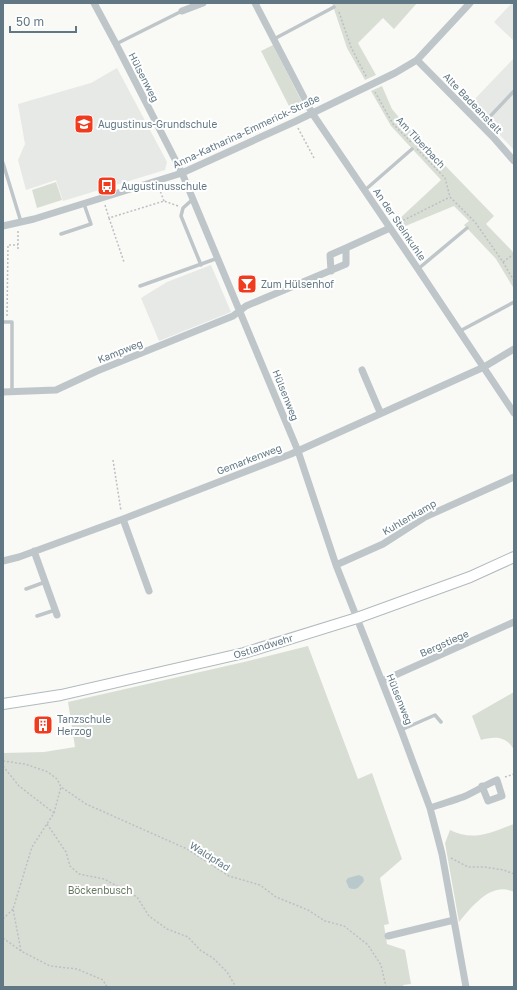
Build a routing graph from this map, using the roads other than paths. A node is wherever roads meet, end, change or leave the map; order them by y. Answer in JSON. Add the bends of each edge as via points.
{"nodes":[{"id":1,"x":94,"y":3,"type":"edge"},
{"id":2,"x":203,"y":3,"type":"edge"},
{"id":3,"x":255,"y":3,"type":"edge"},
{"id":4,"x":470,"y":3,"type":"edge"},
{"id":5,"x":335,"y":6,"type":"road end"},
{"id":6,"x":182,"y":11,"type":"joint"},
{"id":7,"x":274,"y":39,"type":"junction"},
{"id":8,"x":116,"y":44,"type":"junction"},
{"id":9,"x":417,"y":60,"type":"junction"},
{"id":10,"x":514,"y":91,"type":"edge"},
{"id":11,"x":312,"y":113,"type":"junction"},
{"id":12,"x":482,"y":125,"type":"junction"},
{"id":13,"x":412,"y":149,"type":"dead end"},
{"id":14,"x":514,"y":161,"type":"edge"},
{"id":15,"x":3,"y":163,"type":"edge"},
{"id":16,"x":182,"y":173,"type":"junction"},
{"id":17,"x":365,"y":190,"type":"junction"},
{"id":18,"x":193,"y":199,"type":"junction"},
{"id":19,"x":84,"y":204,"type":"junction"},
{"id":20,"x":19,"y":223,"type":"junction"},
{"id":21,"x":3,"y":226,"type":"edge"},
{"id":22,"x":390,"y":228,"type":"junction"},
{"id":23,"x":467,"y":228,"type":"dead end"},
{"id":24,"x":61,"y":234,"type":"dead end"},
{"id":25,"x":346,"y":248,"type":"junction"},
{"id":26,"x":218,"y":258,"type":"junction"},
{"id":27,"x":201,"y":265,"type":"junction"},
{"id":28,"x":418,"y":269,"type":"junction"},
{"id":29,"x":330,"y":271,"type":"junction"},
{"id":30,"x":140,"y":286,"type":"dead end"},
{"id":31,"x":514,"y":302,"type":"edge"},
{"id":32,"x":240,"y":311,"type":"junction"},
{"id":33,"x":5,"y":322,"type":"edge"},
{"id":34,"x":460,"y":331,"type":"junction"},
{"id":35,"x":514,"y":349,"type":"edge"},
{"id":36,"x":484,"y":367,"type":"junction"},
{"id":37,"x":362,"y":370,"type":"dead end"},
{"id":38,"x":12,"y":391,"type":"junction"},
{"id":39,"x":3,"y":392,"type":"edge"},
{"id":40,"x":380,"y":412,"type":"junction"},
{"id":41,"x":514,"y":413,"type":"edge"},
{"id":42,"x":298,"y":451,"type":"junction"},
{"id":43,"x":514,"y":477,"type":"edge"},
{"id":44,"x":123,"y":518,"type":"junction"},
{"id":45,"x":34,"y":551,"type":"junction"},
{"id":46,"x":514,"y":556,"type":"edge"},
{"id":47,"x":3,"y":561,"type":"edge"},
{"id":48,"x":336,"y":565,"type":"junction"},
{"id":49,"x":46,"y":582,"type":"junction"},
{"id":50,"x":26,"y":589,"type":"dead end"},
{"id":51,"x":149,"y":591,"type":"dead end"},
{"id":52,"x":56,"y":612,"type":"joint"},
{"id":53,"x":37,"y":616,"type":"dead end"},
{"id":54,"x":357,"y":618,"type":"junction"},
{"id":55,"x":514,"y":622,"type":"edge"},
{"id":56,"x":382,"y":681,"type":"junction"},
{"id":57,"x":3,"y":704,"type":"edge"},
{"id":58,"x":441,"y":722,"type":"dead end"},
{"id":59,"x":401,"y":730,"type":"junction"},
{"id":60,"x":482,"y":786,"type":"junction"},
{"id":61,"x":430,"y":808,"type":"junction"},
{"id":62,"x":454,"y":920,"type":"junction"},
{"id":63,"x":388,"y":936,"type":"dead end"},
{"id":64,"x":466,"y":987,"type":"edge"}],
"edges":[{"from":1,"to":8,"type":"street","name":"Hülsenweg"},
{"from":2,"to":6,"type":"street"},
{"from":3,"to":7,"type":"street","name":"An der Steinkuhle"},
{"from":4,"to":9,"type":"street","name":"Anna-Katharina-Emmerick-Straße"},
{"from":5,"to":7,"type":"lane"},
{"from":6,"to":8,"type":"lane"},
{"from":7,"to":11,"type":"street","name":"An der Steinkuhle"},
{"from":8,"to":16,"type":"street","name":"Hülsenweg"},
{"from":9,"to":11,"type":"street","name":"Anna-Katharina-Emmerick-Straße","via":[[396,73]]},
{"from":9,"to":12,"type":"street","name":"Alte Badeanstalt"},
{"from":10,"to":12,"type":"lane"},
{"from":11,"to":16,"type":"street","name":"Anna-Katharina-Emmerick-Straße"},
{"from":11,"to":17,"type":"street","name":"An der Steinkuhle"},
{"from":12,"to":14,"type":"street","name":"Alte Badeanstalt"},
{"from":13,"to":17,"type":"lane","name":"An der Steinkuhle"},
{"from":15,"to":20,"type":"lane"},
{"from":16,"to":18,"type":"street","name":"Hülsenweg"},
{"from":16,"to":19,"type":"street","name":"Anna-Katharina-Emmerick-Straße"},
{"from":17,"to":22,"type":"street","name":"An der Steinkuhle"},
{"from":18,"to":26,"type":"street","name":"Hülsenweg"},
{"from":18,"to":27,"type":"lane","via":[[183,208],[181,216]]},
{"from":19,"to":20,"type":"street","name":"Anna-Katharina-Emmerick-Straße"},
{"from":19,"to":24,"type":"lane","via":[[91,224]]},
{"from":20,"to":21,"type":"street","name":"Anna-Katharina-Emmerick-Straße"},
{"from":22,"to":25,"type":"street"},
{"from":22,"to":28,"type":"street","name":"An der Steinkuhle"},
{"from":23,"to":28,"type":"lane","name":"An der Steinkuhle"},
{"from":25,"to":29,"type":"street","name":"Kampweg","via":[[346,264]]},
{"from":25,"to":29,"type":"street","via":[[330,255]]},
{"from":26,"to":27,"type":"lane"},
{"from":26,"to":32,"type":"street","name":"Hülsenweg"},
{"from":27,"to":30,"type":"lane"},
{"from":28,"to":34,"type":"street","name":"An der Steinkuhle"},
{"from":29,"to":32,"type":"street","name":"Kampweg","via":[[246,306]]},
{"from":31,"to":34,"type":"lane"},
{"from":32,"to":38,"type":"street","name":"Kampweg","via":[[56,390]]},
{"from":32,"to":42,"type":"street","name":"Hülsenweg"},
{"from":33,"to":38,"type":"lane","via":[[12,322]]},
{"from":34,"to":36,"type":"street","name":"An der Steinkuhle"},
{"from":35,"to":36,"type":"street","name":"Gemarkenweg"},
{"from":36,"to":40,"type":"street","name":"Gemarkenweg"},
{"from":36,"to":41,"type":"street","name":"An der Steinkuhle"},
{"from":37,"to":40,"type":"street"},
{"from":38,"to":39,"type":"street","name":"Kampweg"},
{"from":40,"to":42,"type":"street","name":"Gemarkenweg"},
{"from":42,"to":44,"type":"street","name":"Gemarkenweg"},
{"from":42,"to":48,"type":"street","name":"Hülsenweg"},
{"from":43,"to":48,"type":"street","name":"Kuhlenkamp","via":[[425,517],[383,544]]},
{"from":44,"to":45,"type":"street","name":"Gemarkenweg"},
{"from":44,"to":51,"type":"street"},
{"from":45,"to":47,"type":"street","name":"Gemarkenweg"},
{"from":45,"to":49,"type":"street"},
{"from":46,"to":54,"type":"street","name":"Ostlandwehr","via":[[470,577]]},
{"from":48,"to":54,"type":"street","name":"Hülsenweg"},
{"from":49,"to":50,"type":"lane"},
{"from":49,"to":52,"type":"street"},
{"from":52,"to":53,"type":"lane"},
{"from":54,"to":56,"type":"street","name":"Hülsenweg"},
{"from":54,"to":57,"type":"street","name":"Ostlandwehr","via":[[244,653],[61,694]]},
{"from":55,"to":56,"type":"street","name":"Bergstiege"},
{"from":56,"to":59,"type":"street","name":"Hülsenweg"},
{"from":58,"to":59,"type":"lane","via":[[436,715]]},
{"from":59,"to":61,"type":"street","name":"Hülsenweg"},
{"from":60,"to":60,"type":"street","via":[[497,780],[502,796],[488,801]]},
{"from":60,"to":61,"type":"street","via":[[463,797]]},
{"from":61,"to":62,"type":"street","name":"Hülsenweg","via":[[442,854]]},
{"from":62,"to":63,"type":"street"},
{"from":62,"to":64,"type":"street","name":"Hülsenweg"}]}
